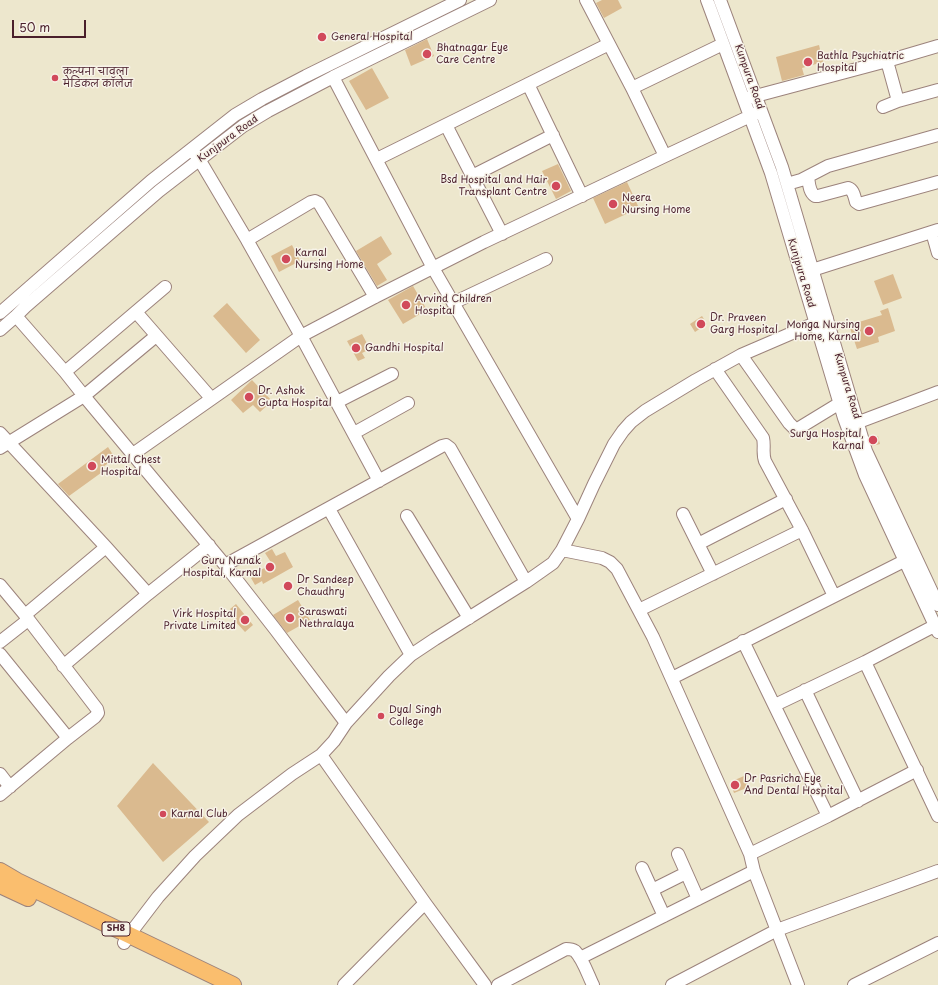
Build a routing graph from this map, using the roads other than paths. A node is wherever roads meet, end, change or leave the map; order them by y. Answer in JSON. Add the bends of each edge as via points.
{"nodes":[{"id":1,"x":460,"y":0,"type":"edge"},
{"id":2,"x":490,"y":0,"type":"edge"},
{"id":3,"x":586,"y":0,"type":"edge"},
{"id":4,"x":707,"y":0,"type":"edge"},
{"id":5,"x":720,"y":0,"type":"edge"},
{"id":6,"x":609,"y":44,"type":"junction"},
{"id":7,"x":723,"y":44,"type":"junction"},
{"id":8,"x":937,"y":49,"type":"edge"},
{"id":9,"x":887,"y":61,"type":"junction"},
{"id":10,"x":333,"y":77,"type":"junction"},
{"id":11,"x":528,"y":84,"type":"junction"},
{"id":12,"x":632,"y":88,"type":"junction"},
{"id":13,"x":938,"y":90,"type":"edge"},
{"id":14,"x":756,"y":96,"type":"junction"},
{"id":15,"x":744,"y":100,"type":"junction"},
{"id":16,"x":898,"y":101,"type":"junction"},
{"id":17,"x":884,"y":106,"type":"dead end"},
{"id":18,"x":761,"y":111,"type":"junction"},
{"id":19,"x":750,"y":117,"type":"junction"},
{"id":20,"x":446,"y":125,"type":"junction"},
{"id":21,"x":553,"y":135,"type":"junction"},
{"id":22,"x":938,"y":135,"type":"edge"},
{"id":23,"x":191,"y":149,"type":"junction"},
{"id":24,"x":665,"y":156,"type":"junction"},
{"id":25,"x":199,"y":160,"type":"junction"},
{"id":26,"x":376,"y":160,"type":"junction"},
{"id":27,"x":472,"y":176,"type":"junction"},
{"id":28,"x":808,"y":177,"type":"junction"},
{"id":29,"x":938,"y":182,"type":"edge"},
{"id":30,"x":787,"y":184,"type":"junction"},
{"id":31,"x":582,"y":196,"type":"junction"},
{"id":32,"x":935,"y":231,"type":"edge"},
{"id":33,"x":502,"y":234,"type":"junction"},
{"id":34,"x":247,"y":240,"type":"junction"},
{"id":35,"x":938,"y":253,"type":"edge"},
{"id":36,"x":546,"y":259,"type":"dead end"},
{"id":37,"x":433,"y":268,"type":"junction"},
{"id":38,"x":806,"y":271,"type":"junction"},
{"id":39,"x":165,"y":287,"type":"dead end"},
{"id":40,"x":375,"y":297,"type":"junction"},
{"id":41,"x":453,"y":303,"type":"junction"},
{"id":42,"x":136,"y":312,"type":"junction"},
{"id":43,"x":0,"y":313,"type":"edge"},
{"id":44,"x":16,"y":316,"type":"junction"},
{"id":45,"x":821,"y":321,"type":"junction"},
{"id":46,"x":0,"y":330,"type":"edge"},
{"id":47,"x":156,"y":336,"type":"junction"},
{"id":48,"x":301,"y":336,"type":"junction"},
{"id":49,"x":741,"y":354,"type":"junction"},
{"id":50,"x":715,"y":369,"type":"junction"},
{"id":51,"x":65,"y":372,"type":"junction"},
{"id":52,"x":392,"y":374,"type":"dead end"},
{"id":53,"x":938,"y":392,"type":"edge"},
{"id":54,"x":84,"y":396,"type":"junction"},
{"id":55,"x":211,"y":398,"type":"junction"},
{"id":56,"x":337,"y":402,"type":"junction"},
{"id":57,"x":408,"y":403,"type":"dead end"},
{"id":58,"x":840,"y":403,"type":"junction"},
{"id":59,"x":852,"y":425,"type":"junction"},
{"id":60,"x":0,"y":433,"type":"edge"},
{"id":61,"x":354,"y":433,"type":"junction"},
{"id":62,"x":5,"y":445,"type":"edge"},
{"id":63,"x":132,"y":454,"type":"junction"},
{"id":64,"x":380,"y":481,"type":"junction"},
{"id":65,"x":786,"y":499,"type":"junction"},
{"id":66,"x":329,"y":509,"type":"junction"},
{"id":67,"x":683,"y":514,"type":"dead end"},
{"id":68,"x":406,"y":516,"type":"dead end"},
{"id":69,"x":578,"y":519,"type":"junction"},
{"id":70,"x":802,"y":530,"type":"junction"},
{"id":71,"x":698,"y":544,"type":"junction"},
{"id":72,"x":209,"y":545,"type":"junction"},
{"id":73,"x":106,"y":547,"type":"junction"},
{"id":74,"x":562,"y":550,"type":"junction"},
{"id":75,"x":909,"y":558,"type":"junction"},
{"id":76,"x":225,"y":565,"type":"junction"},
{"id":77,"x":713,"y":574,"type":"junction"},
{"id":78,"x":526,"y":582,"type":"junction"},
{"id":79,"x":0,"y":585,"type":"edge"},
{"id":80,"x":148,"y":594,"type":"junction"},
{"id":81,"x":834,"y":596,"type":"junction"},
{"id":82,"x":938,"y":605,"type":"edge"},
{"id":83,"x":639,"y":610,"type":"junction"},
{"id":84,"x":27,"y":617,"type":"junction"},
{"id":85,"x":469,"y":618,"type":"junction"},
{"id":86,"x":937,"y":627,"type":"edge"},
{"id":87,"x":0,"y":642,"type":"edge"},
{"id":88,"x":743,"y":642,"type":"junction"},
{"id":89,"x":0,"y":654,"type":"edge"},
{"id":90,"x":411,"y":655,"type":"junction"},
{"id":91,"x":865,"y":662,"type":"junction"},
{"id":92,"x":63,"y":666,"type":"junction"},
{"id":93,"x":672,"y":678,"type":"junction"},
{"id":94,"x":805,"y":690,"type":"junction"},
{"id":95,"x":775,"y":705,"type":"junction"},
{"id":96,"x":346,"y":723,"type":"junction"},
{"id":97,"x":68,"y":738,"type":"junction"},
{"id":98,"x":321,"y":755,"type":"junction"},
{"id":99,"x":916,"y":770,"type":"junction"},
{"id":100,"x":0,"y":774,"type":"edge"},
{"id":101,"x":10,"y":787,"type":"junction"},
{"id":102,"x":0,"y":795,"type":"edge"},
{"id":103,"x":858,"y":801,"type":"junction"},
{"id":104,"x":828,"y":816,"type":"junction"},
{"id":105,"x":938,"y":816,"type":"edge"},
{"id":106,"x":678,"y":854,"type":"dead end"},
{"id":107,"x":750,"y":854,"type":"junction"},
{"id":108,"x":642,"y":868,"type":"dead end"},
{"id":109,"x":938,"y":870,"type":"edge"},
{"id":110,"x":0,"y":871,"type":"edge"},
{"id":111,"x":754,"y":871,"type":"junction"},
{"id":112,"x":686,"y":873,"type":"junction"},
{"id":113,"x":0,"y":885,"type":"edge"},
{"id":114,"x":652,"y":890,"type":"junction"},
{"id":115,"x":698,"y":899,"type":"junction"},
{"id":116,"x":425,"y":903,"type":"junction"},
{"id":117,"x":664,"y":916,"type":"junction"},
{"id":118,"x":777,"y":930,"type":"junction"},
{"id":119,"x":126,"y":939,"type":"junction"},
{"id":120,"x":938,"y":943,"type":"edge"},
{"id":121,"x":580,"y":958,"type":"junction"},
{"id":122,"x":207,"y":980,"type":"edge"},
{"id":123,"x":233,"y":985,"type":"edge"},
{"id":124,"x":344,"y":985,"type":"edge"},
{"id":125,"x":485,"y":985,"type":"edge"},
{"id":126,"x":498,"y":985,"type":"edge"},
{"id":127,"x":593,"y":985,"type":"edge"},
{"id":128,"x":672,"y":985,"type":"edge"},
{"id":129,"x":798,"y":985,"type":"edge"},
{"id":130,"x":854,"y":985,"type":"edge"}],
"edges":[{"from":1,"to":23,"type":"street","name":"Kunjpura Road","via":[[262,99],[235,115]]},
{"from":2,"to":10,"type":"street","name":"Kunjpura Road"},
{"from":3,"to":6,"type":"street"},
{"from":4,"to":7,"type":"street","name":"Kunjpura Road"},
{"from":5,"to":14,"type":"street","name":"Kunpura Road"},
{"from":6,"to":11,"type":"street"},
{"from":6,"to":12,"type":"street"},
{"from":7,"to":12,"type":"street"},
{"from":7,"to":15,"type":"street","name":"Kunjpura Road"},
{"from":8,"to":9,"type":"street"},
{"from":9,"to":14,"type":"street"},
{"from":9,"to":16,"type":"street"},
{"from":10,"to":25,"type":"street","name":"Kunjpura Road","via":[[243,126]]},
{"from":10,"to":26,"type":"street"},
{"from":11,"to":20,"type":"street"},
{"from":11,"to":21,"type":"street"},
{"from":12,"to":24,"type":"street"},
{"from":13,"to":16,"type":"street"},
{"from":14,"to":15,"type":"street"},
{"from":14,"to":18,"type":"street","name":"Kunpura Road"},
{"from":15,"to":19,"type":"street","name":"Kunjpura Road"},
{"from":16,"to":17,"type":"street"},
{"from":18,"to":19,"type":"street"},
{"from":18,"to":30,"type":"street","name":"Kunpura Road"},
{"from":19,"to":24,"type":"street"},
{"from":19,"to":38,"type":"street","name":"Kunjpura Road"},
{"from":20,"to":26,"type":"street"},
{"from":20,"to":27,"type":"street"},
{"from":21,"to":27,"type":"street"},
{"from":21,"to":31,"type":"street"},
{"from":22,"to":28,"type":"street","via":[[828,166]]},
{"from":23,"to":25,"type":"street"},
{"from":23,"to":43,"type":"street","name":"Kunjpura Road"},
{"from":24,"to":31,"type":"street"},
{"from":25,"to":34,"type":"street"},
{"from":25,"to":44,"type":"street","name":"Kunjpura Road","via":[[147,201]]},
{"from":26,"to":37,"type":"street"},
{"from":27,"to":33,"type":"street"},
{"from":28,"to":29,"type":"street","via":[[812,194],[815,196],[848,188],[859,204]]},
{"from":28,"to":30,"type":"street"},
{"from":30,"to":38,"type":"street","name":"Kunpura Road"},
{"from":31,"to":33,"type":"street"},
{"from":32,"to":35,"type":"street"},
{"from":32,"to":38,"type":"street"},
{"from":33,"to":37,"type":"street"},
{"from":34,"to":40,"type":"street","via":[[315,201],[319,203]]},
{"from":34,"to":48,"type":"street"},
{"from":36,"to":41,"type":"street"},
{"from":37,"to":40,"type":"street"},
{"from":37,"to":41,"type":"street"},
{"from":38,"to":45,"type":"street","name":"Kunjpura Road"},
{"from":39,"to":42,"type":"street"},
{"from":40,"to":48,"type":"street"},
{"from":41,"to":69,"type":"street"},
{"from":42,"to":47,"type":"street"},
{"from":42,"to":51,"type":"street"},
{"from":44,"to":46,"type":"street","name":"Kunjpura Road"},
{"from":44,"to":51,"type":"street"},
{"from":45,"to":49,"type":"street"},
{"from":45,"to":58,"type":"street","name":"Kunjpura Road"},
{"from":45,"to":59,"type":"street","name":"Kunpura Road"},
{"from":47,"to":54,"type":"street"},
{"from":47,"to":55,"type":"street"},
{"from":48,"to":55,"type":"street"},
{"from":48,"to":56,"type":"street"},
{"from":49,"to":50,"type":"street"},
{"from":49,"to":58,"type":"street","via":[[795,429]]},
{"from":50,"to":65,"type":"street","via":[[763,438],[763,456]]},
{"from":50,"to":69,"type":"street","via":[[645,411],[623,431],[614,444]]},
{"from":51,"to":54,"type":"street"},
{"from":52,"to":56,"type":"street"},
{"from":53,"to":59,"type":"street"},
{"from":54,"to":62,"type":"street"},
{"from":54,"to":63,"type":"street"},
{"from":55,"to":63,"type":"street"},
{"from":56,"to":61,"type":"street"},
{"from":57,"to":61,"type":"street"},
{"from":58,"to":59,"type":"street","name":"Kunjpura Road"},
{"from":59,"to":75,"type":"street","name":"Kunjpura Road","via":[[865,475]]},
{"from":60,"to":62,"type":"street"},
{"from":61,"to":64,"type":"street"},
{"from":62,"to":73,"type":"street"},
{"from":63,"to":72,"type":"street"},
{"from":64,"to":66,"type":"street"},
{"from":64,"to":78,"type":"street","via":[[446,445]]},
{"from":65,"to":70,"type":"street"},
{"from":65,"to":71,"type":"street"},
{"from":66,"to":76,"type":"street"},
{"from":66,"to":90,"type":"street"},
{"from":67,"to":71,"type":"street"},
{"from":68,"to":85,"type":"street"},
{"from":69,"to":74,"type":"street"},
{"from":70,"to":77,"type":"street"},
{"from":70,"to":81,"type":"street"},
{"from":71,"to":77,"type":"street"},
{"from":72,"to":76,"type":"street"},
{"from":72,"to":80,"type":"street"},
{"from":73,"to":80,"type":"street"},
{"from":73,"to":84,"type":"street"},
{"from":74,"to":78,"type":"street","via":[[553,563]]},
{"from":74,"to":83,"type":"street","via":[[610,562],[617,569]]},
{"from":75,"to":81,"type":"street"},
{"from":75,"to":82,"type":"street"},
{"from":75,"to":86,"type":"street","name":"Kunjpura Road"},
{"from":76,"to":96,"type":"street"},
{"from":77,"to":83,"type":"street"},
{"from":78,"to":85,"type":"street"},
{"from":79,"to":84,"type":"street"},
{"from":80,"to":92,"type":"street"},
{"from":81,"to":88,"type":"street"},
{"from":83,"to":93,"type":"street"},
{"from":84,"to":87,"type":"street"},
{"from":84,"to":92,"type":"street"},
{"from":85,"to":90,"type":"street"},
{"from":86,"to":91,"type":"street"},
{"from":88,"to":93,"type":"street"},
{"from":88,"to":95,"type":"street"},
{"from":89,"to":97,"type":"street"},
{"from":90,"to":96,"type":"street"},
{"from":91,"to":94,"type":"street"},
{"from":91,"to":99,"type":"street"},
{"from":92,"to":97,"type":"street","via":[[98,713]]},
{"from":93,"to":107,"type":"street"},
{"from":94,"to":95,"type":"street"},
{"from":94,"to":103,"type":"street"},
{"from":95,"to":104,"type":"street"},
{"from":96,"to":98,"type":"street"},
{"from":97,"to":101,"type":"street"},
{"from":98,"to":116,"type":"street"},
{"from":98,"to":119,"type":"street","via":[[238,815],[163,891]]},
{"from":99,"to":103,"type":"street"},
{"from":99,"to":105,"type":"street"},
{"from":100,"to":101,"type":"street"},
{"from":101,"to":102,"type":"street"},
{"from":103,"to":104,"type":"street"},
{"from":104,"to":107,"type":"street"},
{"from":106,"to":112,"type":"street"},
{"from":107,"to":111,"type":"street"},
{"from":108,"to":114,"type":"street"},
{"from":109,"to":118,"type":"street"},
{"from":110,"to":119,"type":"main road","number":"SH8"},
{"from":111,"to":115,"type":"street"},
{"from":111,"to":118,"type":"street"},
{"from":112,"to":114,"type":"street"},
{"from":112,"to":115,"type":"street"},
{"from":113,"to":119,"type":"main road","number":"SH8"},
{"from":114,"to":117,"type":"street"},
{"from":115,"to":117,"type":"street"},
{"from":116,"to":124,"type":"street"},
{"from":116,"to":125,"type":"street"},
{"from":117,"to":121,"type":"street"},
{"from":118,"to":128,"type":"street"},
{"from":118,"to":129,"type":"street"},
{"from":119,"to":122,"type":"main road","number":"SH8"},
{"from":120,"to":130,"type":"street"},
{"from":121,"to":126,"type":"street","via":[[570,948],[566,949]]},
{"from":121,"to":127,"type":"street"},
{"from":122,"to":123,"type":"main road","number":"SH8"}]}
